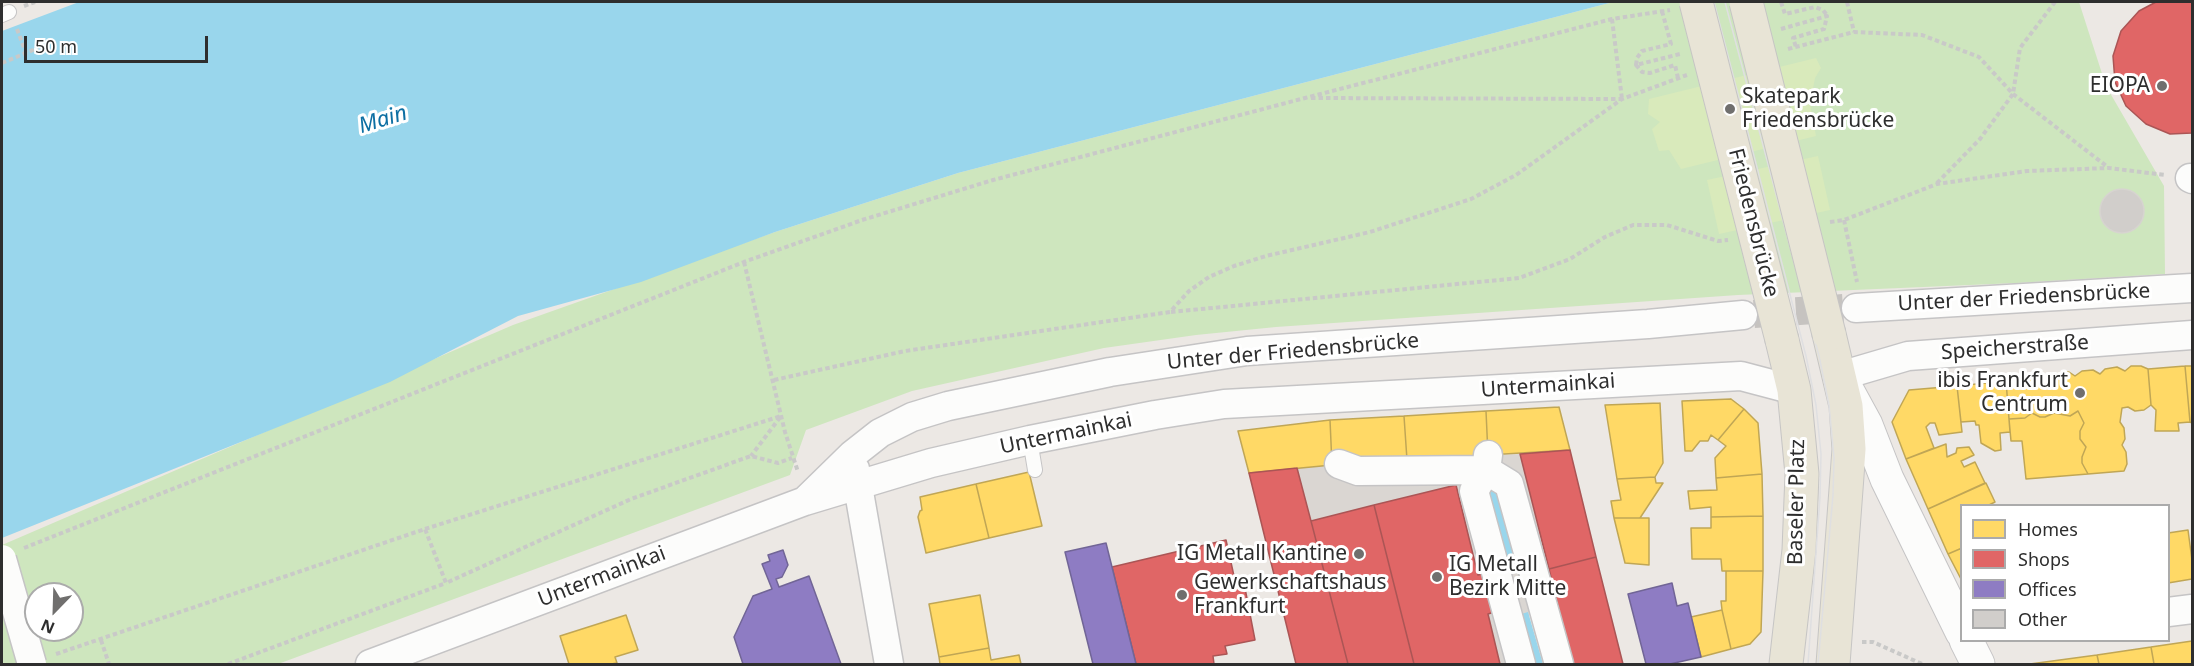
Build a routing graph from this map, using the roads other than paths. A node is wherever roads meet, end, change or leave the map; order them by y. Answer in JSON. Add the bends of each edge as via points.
{"nodes":[{"id":1,"x":1696,"y":2,"type":"edge"},
{"id":2,"x":1746,"y":2,"type":"edge"},
{"id":3,"x":2193,"y":288,"type":"edge"},
{"id":4,"x":1857,"y":299,"type":"tunnel mouth"},
{"id":5,"x":1743,"y":315,"type":"tunnel mouth"},
{"id":6,"x":2193,"y":335,"type":"edge"},
{"id":7,"x":1782,"y":340,"type":"joint"},
{"id":8,"x":1840,"y":376,"type":"junction"},
{"id":9,"x":1794,"y":390,"type":"junction"},
{"id":10,"x":1030,"y":440,"type":"junction"},
{"id":11,"x":852,"y":455,"type":"junction"},
{"id":12,"x":1339,"y":464,"type":"dead end"},
{"id":13,"x":1035,"y":470,"type":"dead end"},
{"id":14,"x":1483,"y":472,"type":"junction"},
{"id":15,"x":858,"y":486,"type":"junction"},
{"id":16,"x":806,"y":501,"type":"junction"},
{"id":17,"x":13,"y":554,"type":"edge"},
{"id":18,"x":1537,"y":581,"type":"junction"},
{"id":19,"x":1499,"y":592,"type":"junction"},
{"id":20,"x":2193,"y":609,"type":"edge"},
{"id":21,"x":2170,"y":612,"type":"edge"},
{"id":22,"x":1960,"y":628,"type":"edge"},
{"id":23,"x":1967,"y":642,"type":"edge"},
{"id":24,"x":39,"y":661,"type":"edge"},
{"id":25,"x":370,"y":664,"type":"edge"},
{"id":26,"x":889,"y":664,"type":"edge"},
{"id":27,"x":1521,"y":664,"type":"edge"},
{"id":28,"x":1559,"y":664,"type":"edge"},
{"id":29,"x":1786,"y":664,"type":"edge"},
{"id":30,"x":1833,"y":664,"type":"edge"},
{"id":31,"x":1978,"y":664,"type":"edge"}],
"edges":[{"from":1,"to":7,"type":"main road","name":"Friedensbrücke","bridge":true},
{"from":2,"to":8,"type":"main road","bridge":true},
{"from":3,"to":4,"type":"street","name":"Unter der Friedensbrücke"},
{"from":5,"to":11,"type":"street","name":"Unter der Friedensbrücke","via":[[1247,351],[1178,361],[948,406],[904,421]]},
{"from":6,"to":8,"type":"street","name":"Speicherstraße","via":[[1908,356]]},
{"from":7,"to":9,"type":"main road","name":"Baseler Platz"},
{"from":8,"to":22,"type":"main road"},
{"from":8,"to":30,"type":"main road","via":[[1849,449]]},
{"from":9,"to":10,"type":"street","name":"Untermainkai","via":[[1741,376],[1224,404]]},
{"from":9,"to":29,"type":"main road","name":"Baseler Platz","via":[[1802,474],[1799,550]]},
{"from":10,"to":13,"type":"lane"},
{"from":10,"to":15,"type":"street","name":"Untermainkai","via":[[931,463]]},
{"from":11,"to":15,"type":"street"},
{"from":11,"to":16,"type":"street","name":"Unter der Friedensbrücke"},
{"from":12,"to":14,"type":"street","via":[[1358,471]]},
{"from":14,"to":18,"type":"street","via":[[1509,484]]},
{"from":14,"to":19,"type":"street"},
{"from":15,"to":16,"type":"street","name":"Untermainkai"},
{"from":15,"to":26,"type":"street"},
{"from":16,"to":25,"type":"street","name":"Untermainkai"},
{"from":17,"to":24,"type":"street","bridge":true},
{"from":18,"to":19,"type":"street"},
{"from":18,"to":28,"type":"street"},
{"from":19,"to":27,"type":"street"},
{"from":20,"to":21,"type":"street"},
{"from":23,"to":31,"type":"main road"}]}
